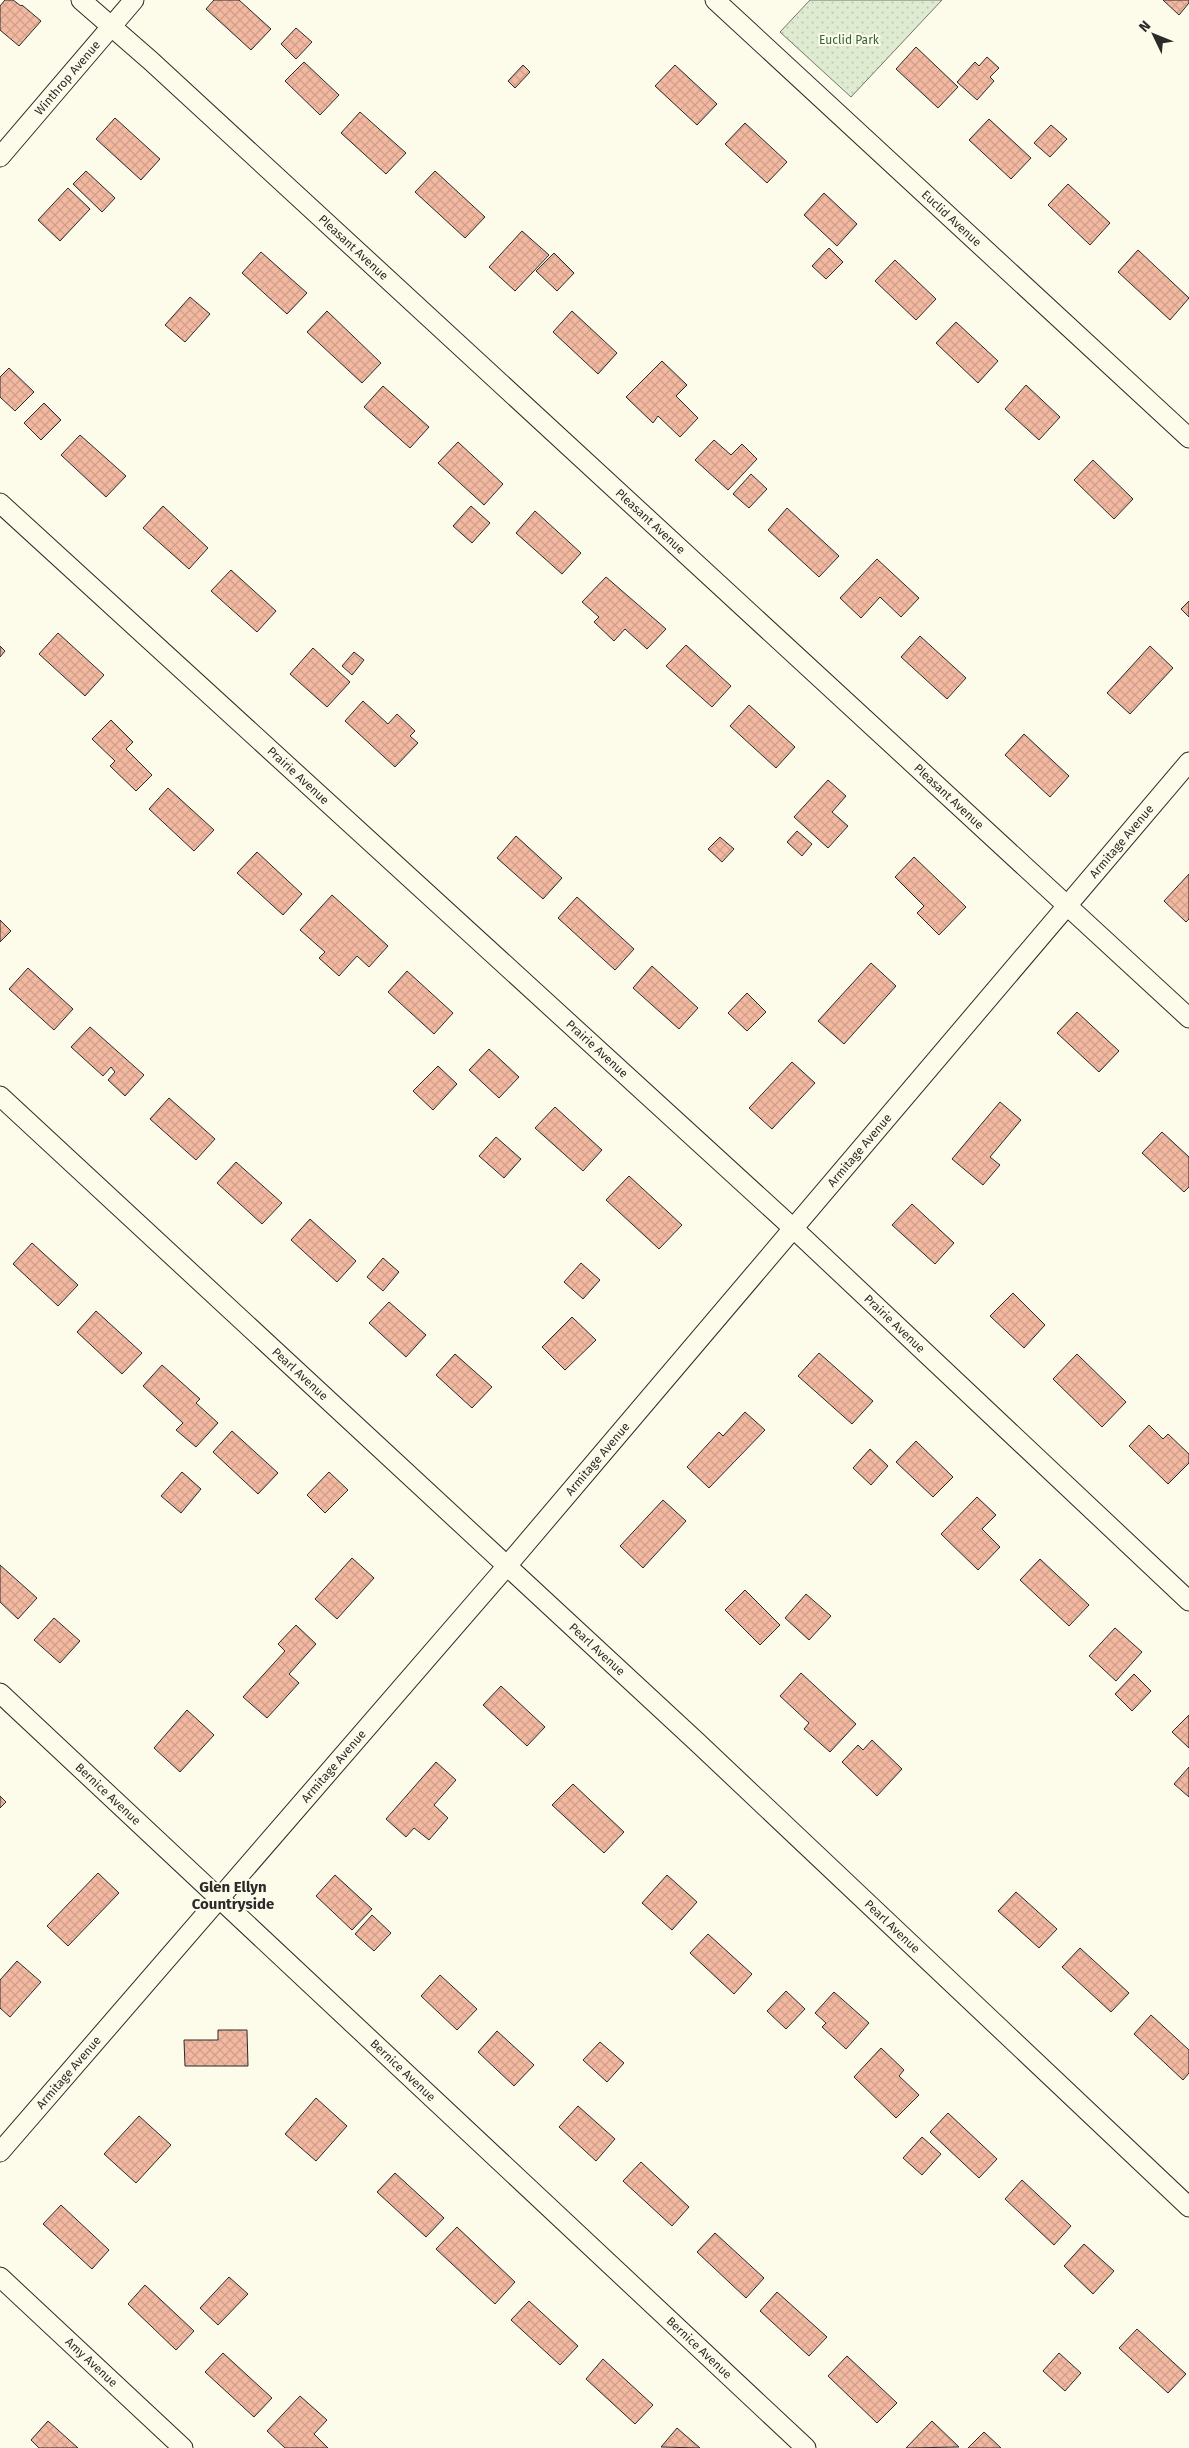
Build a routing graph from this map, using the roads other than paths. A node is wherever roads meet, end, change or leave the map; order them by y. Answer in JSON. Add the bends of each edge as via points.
{"nodes":[{"id":1,"x":82,"y":0,"type":"edge"},
{"id":2,"x":134,"y":0,"type":"edge"},
{"id":3,"x":715,"y":0,"type":"edge"},
{"id":4,"x":112,"y":26,"type":"junction"},
{"id":5,"x":0,"y":157,"type":"edge"},
{"id":6,"x":1189,"y":438,"type":"edge"},
{"id":7,"x":0,"y":503,"type":"edge"},
{"id":8,"x":1189,"y":762,"type":"edge"},
{"id":9,"x":1067,"y":904,"type":"junction"},
{"id":10,"x":1189,"y":1018,"type":"edge"},
{"id":11,"x":0,"y":1096,"type":"edge"},
{"id":12,"x":794,"y":1229,"type":"junction"},
{"id":13,"x":506,"y":1567,"type":"junction"},
{"id":14,"x":1189,"y":1601,"type":"edge"},
{"id":15,"x":0,"y":1693,"type":"edge"},
{"id":16,"x":220,"y":1898,"type":"junction"},
{"id":17,"x":0,"y":2152,"type":"edge"},
{"id":18,"x":1189,"y":2207,"type":"edge"},
{"id":19,"x":0,"y":2277,"type":"edge"},
{"id":20,"x":183,"y":2448,"type":"edge"},
{"id":21,"x":806,"y":2448,"type":"edge"}],
"edges":[{"from":1,"to":4,"type":"street","name":"Pleasant Avenue"},
{"from":2,"to":4,"type":"street","name":"Winthrop Avenue"},
{"from":3,"to":6,"type":"street","name":"Euclid Avenue"},
{"from":4,"to":5,"type":"street","name":"Winthrop Avenue"},
{"from":4,"to":9,"type":"street","name":"Pleasant Avenue"},
{"from":7,"to":12,"type":"street","name":"Prairie Avenue"},
{"from":8,"to":9,"type":"street","name":"Armitage Avenue"},
{"from":9,"to":10,"type":"street","name":"Pleasant Avenue"},
{"from":9,"to":12,"type":"street","name":"Armitage Avenue"},
{"from":11,"to":13,"type":"street","name":"Pearl Avenue"},
{"from":12,"to":13,"type":"street","name":"Armitage Avenue"},
{"from":12,"to":14,"type":"street","name":"Prairie Avenue"},
{"from":13,"to":16,"type":"street","name":"Armitage Avenue"},
{"from":13,"to":18,"type":"street","name":"Pearl Avenue","via":[[704,1749]]},
{"from":15,"to":16,"type":"street","name":"Bernice Avenue"},
{"from":16,"to":17,"type":"street","name":"Armitage Avenue"},
{"from":16,"to":21,"type":"street","name":"Bernice Avenue"},
{"from":19,"to":20,"type":"street","name":"Amy Avenue"}]}
